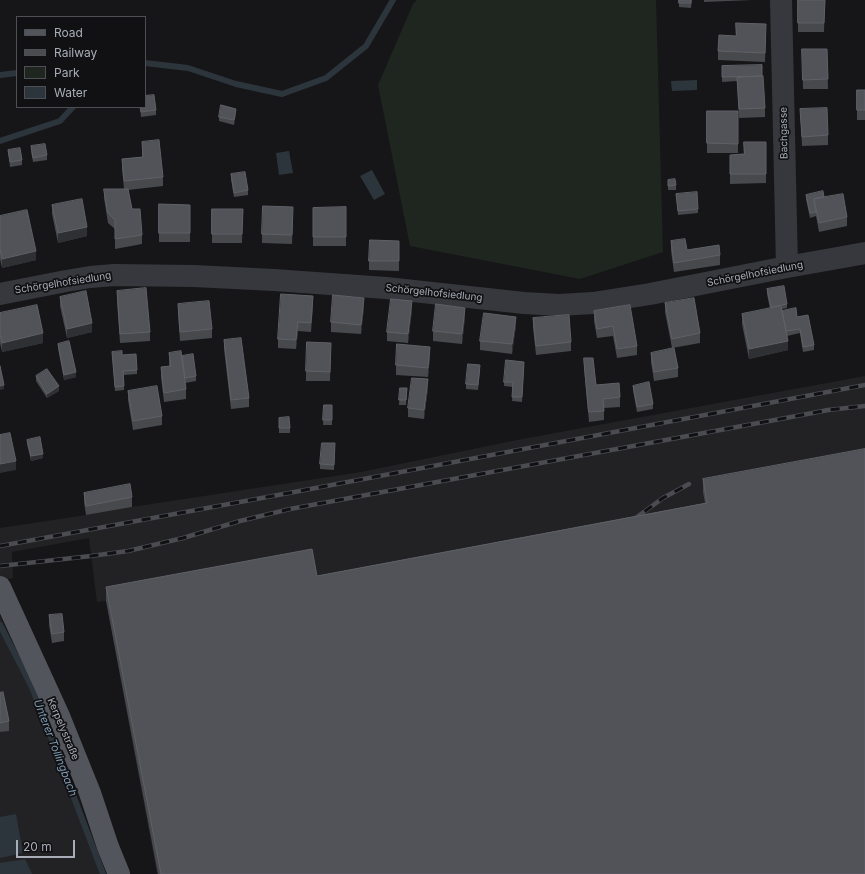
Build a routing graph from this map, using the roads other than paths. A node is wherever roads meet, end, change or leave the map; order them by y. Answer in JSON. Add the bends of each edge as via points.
{"nodes":[{"id":1,"x":781,"y":0,"type":"edge"},
{"id":2,"x":865,"y":253,"type":"edge"},
{"id":3,"x":787,"y":267,"type":"junction"},
{"id":4,"x":0,"y":294,"type":"edge"},
{"id":5,"x":0,"y":587,"type":"edge"},
{"id":6,"x":119,"y":874,"type":"edge"}],
"edges":[{"from":1,"to":3,"type":"street","name":"Bachgasse"},
{"from":2,"to":3,"type":"street","name":"Schörgelhofsiedlung"},
{"from":3,"to":4,"type":"street","name":"Schörgelhofsiedlung","via":[[650,294],[593,303],[558,305],[386,288],[170,276],[90,277]]},
{"from":5,"to":6,"type":"main road","name":"Kerpelystraße","via":[[59,716]]}]}
